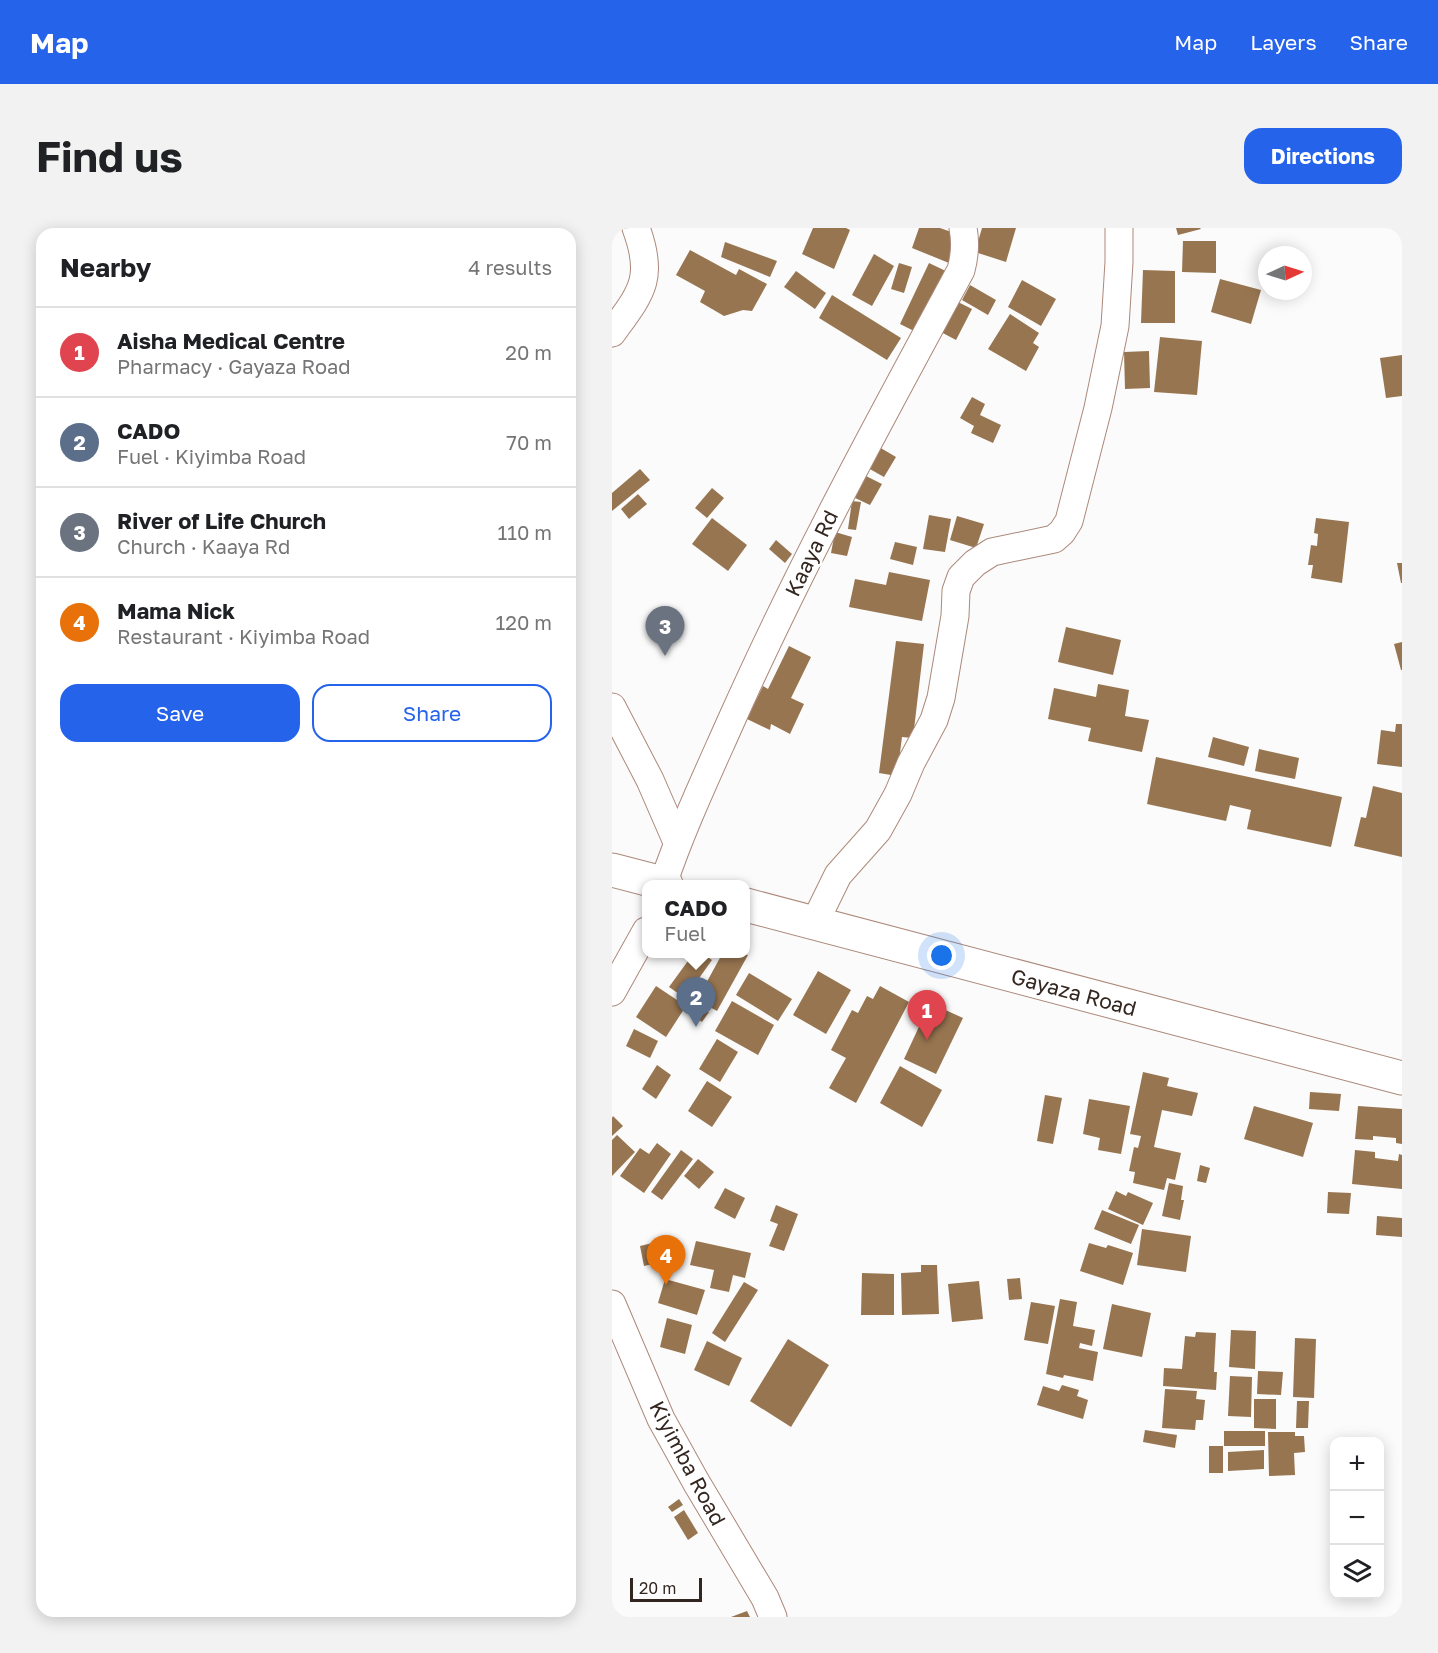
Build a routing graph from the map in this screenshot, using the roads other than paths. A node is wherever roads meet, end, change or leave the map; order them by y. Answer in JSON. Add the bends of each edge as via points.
{"nodes":[{"id":1,"x":636,"y":228,"type":"edge"},
{"id":2,"x":963,"y":228,"type":"edge"},
{"id":3,"x":1119,"y":228,"type":"edge"},
{"id":4,"x":612,"y":333,"type":"edge"},
{"id":5,"x":612,"y":707,"type":"edge"},
{"id":6,"x":677,"y":842,"type":"junction"},
{"id":7,"x":612,"y":870,"type":"edge"},
{"id":8,"x":649,"y":880,"type":"edge"},
{"id":9,"x":665,"y":880,"type":"edge"},
{"id":10,"x":750,"y":906,"type":"edge"},
{"id":11,"x":814,"y":924,"type":"junction"},
{"id":12,"x":642,"y":938,"type":"edge"},
{"id":13,"x":612,"y":992,"type":"edge"},
{"id":14,"x":1402,"y":1078,"type":"edge"},
{"id":15,"x":612,"y":1304,"type":"edge"},
{"id":16,"x":773,"y":1617,"type":"edge"}],
"edges":[{"from":1,"to":4,"type":"street","via":[[646,258],[644,281],[638,298]]},
{"from":2,"to":6,"type":"street","name":"Kaaya Rd","via":[[966,240],[961,270],[825,524]]},
{"from":3,"to":11,"type":"street","via":[[1115,326],[1069,521],[1054,539],[992,552],[962,577],[956,591],[955,616],[934,720],[878,830],[838,875]]},
{"from":5,"to":6,"type":"street"},
{"from":6,"to":9,"type":"street","name":"Kaaya Rd"},
{"from":7,"to":8,"type":"main road"},
{"from":10,"to":11,"type":"main road","name":"Gayaza Road"},
{"from":11,"to":14,"type":"main road","name":"Gayaza Road"},
{"from":12,"to":13,"type":"street"},
{"from":15,"to":16,"type":"street","name":"Kiyimba Road","via":[[662,1419]]}]}
